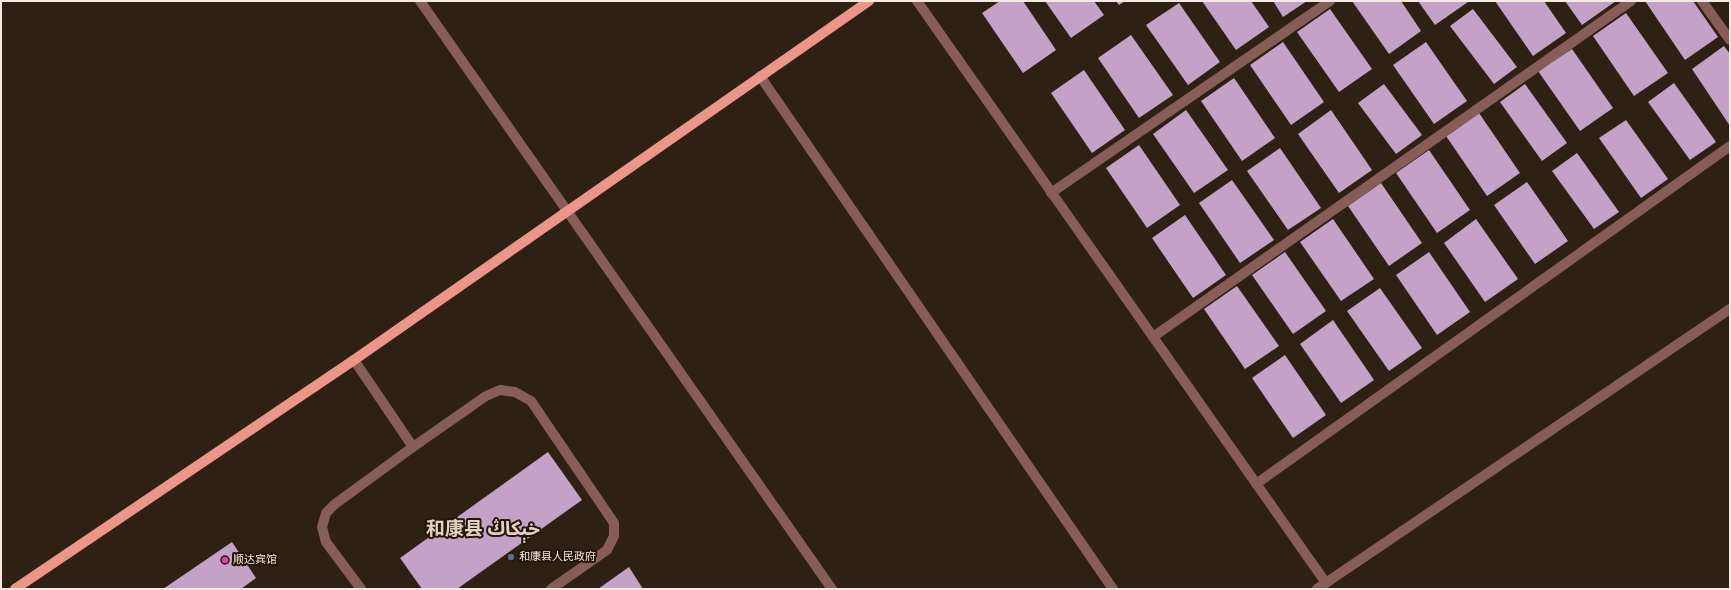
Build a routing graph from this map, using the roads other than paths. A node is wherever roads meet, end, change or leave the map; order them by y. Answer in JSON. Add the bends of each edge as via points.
{"nodes":[{"id":1,"x":420,"y":1,"type":"edge"},
{"id":2,"x":869,"y":1,"type":"edge"},
{"id":3,"x":917,"y":1,"type":"edge"},
{"id":4,"x":1330,"y":1,"type":"edge"},
{"id":5,"x":1630,"y":1,"type":"edge"},
{"id":6,"x":1702,"y":1,"type":"edge"},
{"id":7,"x":1730,"y":40,"type":"edge"},
{"id":8,"x":760,"y":76,"type":"junction"},
{"id":9,"x":1730,"y":146,"type":"edge"},
{"id":10,"x":1051,"y":193,"type":"junction"},
{"id":11,"x":568,"y":211,"type":"junction"},
{"id":12,"x":1730,"y":309,"type":"edge"},
{"id":13,"x":1153,"y":337,"type":"junction"},
{"id":14,"x":354,"y":360,"type":"junction"},
{"id":15,"x":413,"y":447,"type":"junction"},
{"id":16,"x":1256,"y":484,"type":"junction"},
{"id":17,"x":1322,"y":586,"type":"edge"},
{"id":18,"x":15,"y":589,"type":"edge"},
{"id":19,"x":361,"y":589,"type":"edge"},
{"id":20,"x":551,"y":589,"type":"edge"},
{"id":21,"x":832,"y":589,"type":"edge"},
{"id":22,"x":1113,"y":589,"type":"edge"}],
"edges":[{"from":1,"to":11,"type":"street"},
{"from":2,"to":8,"type":"main road"},
{"from":3,"to":10,"type":"street"},
{"from":4,"to":10,"type":"street"},
{"from":5,"to":13,"type":"street"},
{"from":6,"to":7,"type":"street"},
{"from":8,"to":11,"type":"main road"},
{"from":8,"to":22,"type":"street"},
{"from":9,"to":16,"type":"street"},
{"from":10,"to":13,"type":"street"},
{"from":11,"to":14,"type":"main road"},
{"from":11,"to":21,"type":"street"},
{"from":12,"to":17,"type":"street"},
{"from":13,"to":16,"type":"street"},
{"from":14,"to":15,"type":"street"},
{"from":14,"to":18,"type":"main road"},
{"from":15,"to":19,"type":"street","via":[[326,513],[322,527],[326,542]]},
{"from":15,"to":20,"type":"street","via":[[486,396],[500,390],[515,392],[531,400],[614,523],[614,536],[607,550]]},
{"from":16,"to":17,"type":"street"}]}
